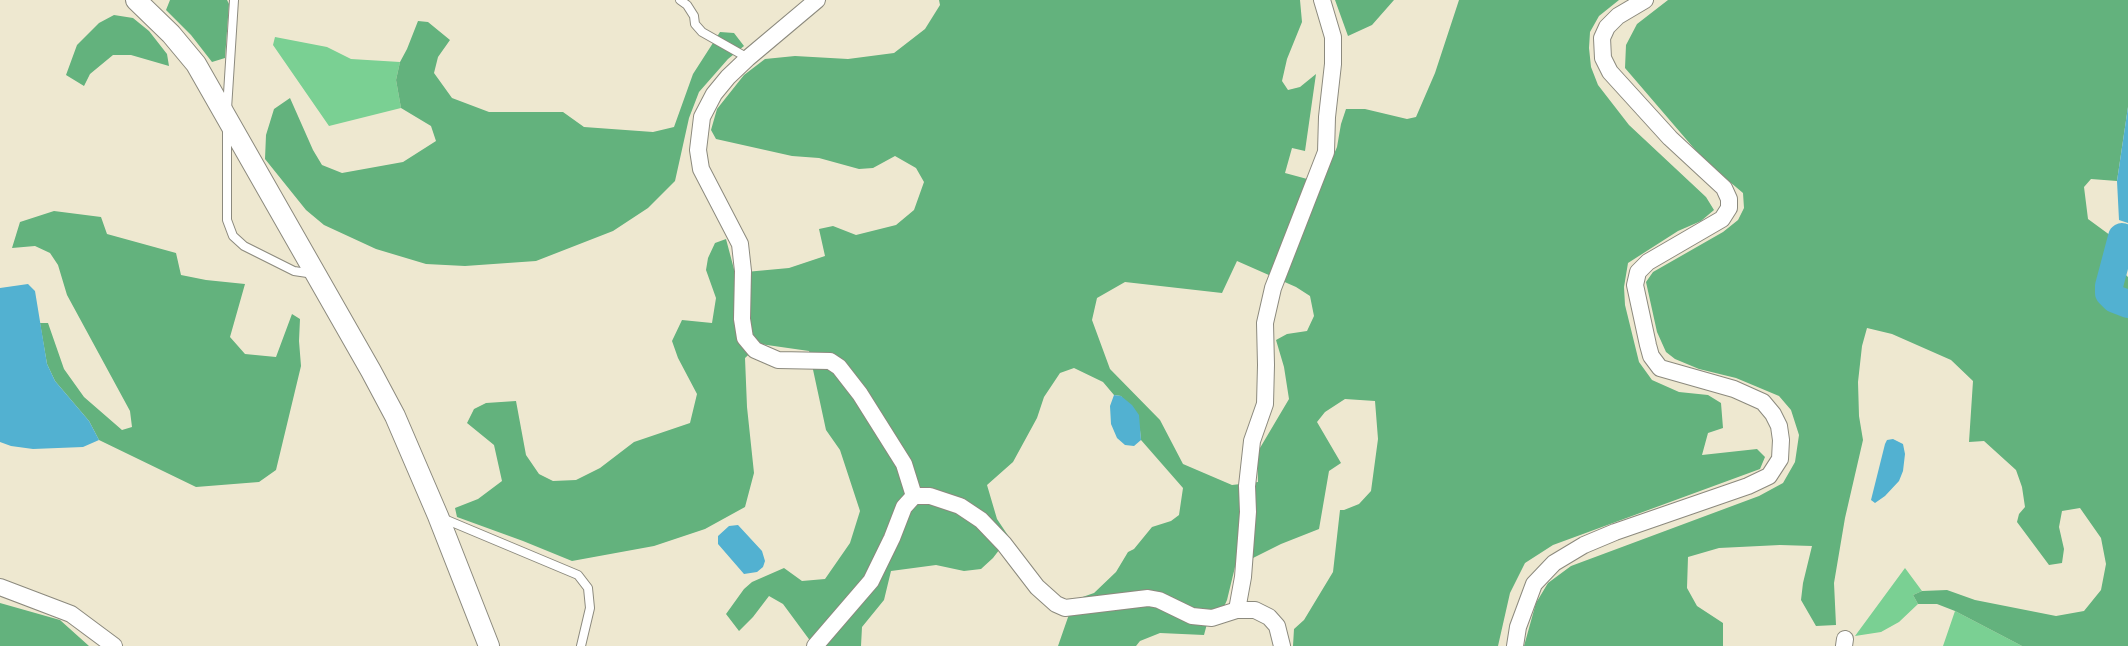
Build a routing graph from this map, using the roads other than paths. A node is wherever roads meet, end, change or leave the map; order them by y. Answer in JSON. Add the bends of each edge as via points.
{"nodes":[{"id":1,"x":234,"y":0,"type":"edge"},
{"id":2,"x":680,"y":0,"type":"edge"},
{"id":3,"x":817,"y":0,"type":"edge"},
{"id":4,"x":1322,"y":0,"type":"edge"},
{"id":5,"x":1645,"y":0,"type":"edge"},
{"id":6,"x":144,"y":5,"type":"edge"},
{"id":7,"x":748,"y":58,"type":"junction"},
{"id":8,"x":227,"y":116,"type":"junction"},
{"id":9,"x":316,"y":274,"type":"junction"},
{"id":10,"x":914,"y":496,"type":"junction"},
{"id":11,"x":438,"y":516,"type":"junction"},
{"id":12,"x":0,"y":587,"type":"edge"},
{"id":13,"x":1237,"y":610,"type":"junction"},
{"id":14,"x":100,"y":640,"type":"edge"},
{"id":15,"x":114,"y":646,"type":"edge"},
{"id":16,"x":489,"y":646,"type":"edge"},
{"id":17,"x":581,"y":646,"type":"edge"},
{"id":18,"x":815,"y":646,"type":"edge"},
{"id":19,"x":1282,"y":646,"type":"edge"},
{"id":20,"x":1515,"y":646,"type":"edge"}],
"edges":[{"from":1,"to":8,"type":"lane"},
{"from":2,"to":7,"type":"lane","via":[[687,5],[694,16],[695,24],[702,32]]},
{"from":3,"to":7,"type":"street"},
{"from":4,"to":13,"type":"street","via":[[1333,37],[1326,152],[1273,288],[1265,323],[1265,404],[1252,440],[1243,576]]},
{"from":5,"to":20,"type":"street","via":[[1618,16],[1607,27],[1602,38],[1603,58],[1610,72],[1670,138],[1724,188],[1729,199],[1729,208],[1722,219],[1648,262],[1638,272],[1635,285],[1651,356],[1660,368],[1734,389],[1763,402],[1779,426],[1780,459],[1769,476],[1748,486],[1615,532],[1584,545],[1554,563],[1534,584],[1518,627]]},
{"from":6,"to":8,"type":"street","via":[[196,64]]},
{"from":7,"to":10,"type":"street","via":[[714,94],[702,117],[698,150],[702,169],[740,244],[745,338],[755,350],[778,360],[830,361],[839,367],[860,394],[904,464]]},
{"from":8,"to":9,"type":"street"},
{"from":8,"to":9,"type":"lane","via":[[227,220],[233,236],[244,246],[294,271]]},
{"from":9,"to":11,"type":"street","via":[[395,416]]},
{"from":10,"to":13,"type":"street","via":[[930,496],[960,506],[981,520],[1004,544],[1036,587],[1056,604],[1065,608],[1148,598],[1159,600],[1192,616],[1212,618]]},
{"from":10,"to":18,"type":"street","via":[[904,507],[871,581]]},
{"from":11,"to":16,"type":"street"},
{"from":11,"to":17,"type":"lane","via":[[578,575],[588,588],[590,608]]},
{"from":12,"to":14,"type":"street","via":[[71,614]]},
{"from":13,"to":19,"type":"street","via":[[1255,610],[1269,617],[1277,626]]},
{"from":14,"to":15,"type":"street"}]}
